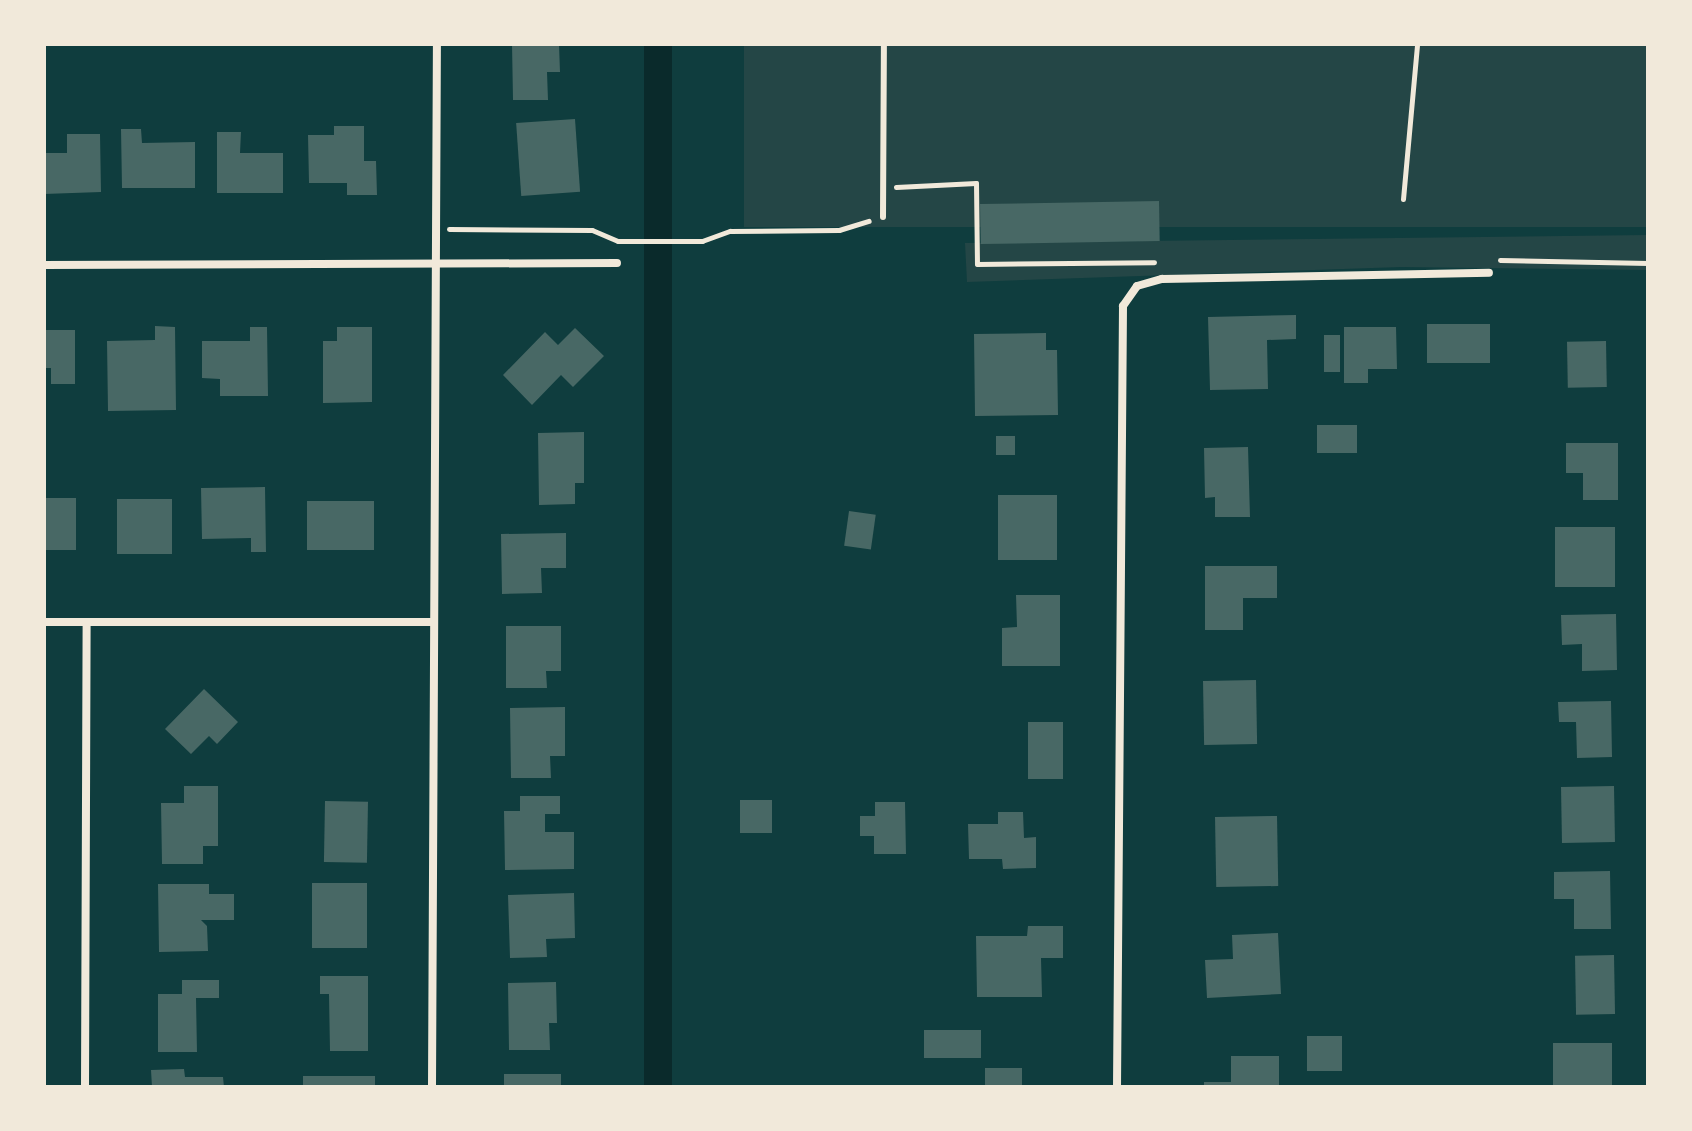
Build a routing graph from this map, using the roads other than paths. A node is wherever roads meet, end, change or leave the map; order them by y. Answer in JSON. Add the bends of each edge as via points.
{"nodes":[{"id":1,"x":437,"y":44,"type":"edge"},
{"id":2,"x":884,"y":44,"type":"edge"},
{"id":3,"x":883,"y":217,"type":"road end"},
{"id":4,"x":617,"y":263,"type":"dead end"},
{"id":5,"x":44,"y":265,"type":"edge"},
{"id":6,"x":436,"y":265,"type":"junction"},
{"id":7,"x":1489,"y":273,"type":"dead end"},
{"id":8,"x":44,"y":622,"type":"edge"},
{"id":9,"x":87,"y":622,"type":"junction"},
{"id":10,"x":434,"y":622,"type":"junction"},
{"id":11,"x":85,"y":1087,"type":"edge"},
{"id":12,"x":432,"y":1087,"type":"edge"},
{"id":13,"x":1117,"y":1087,"type":"edge"}],
"edges":[{"from":1,"to":6,"type":"street"},
{"from":2,"to":3,"type":"lane"},
{"from":4,"to":6,"type":"street"},
{"from":5,"to":6,"type":"street"},
{"from":6,"to":10,"type":"street"},
{"from":7,"to":13,"type":"street","via":[[1162,279],[1137,286],[1123,306]]},
{"from":8,"to":9,"type":"street"},
{"from":9,"to":10,"type":"street"},
{"from":9,"to":11,"type":"street"},
{"from":10,"to":12,"type":"street"}]}
